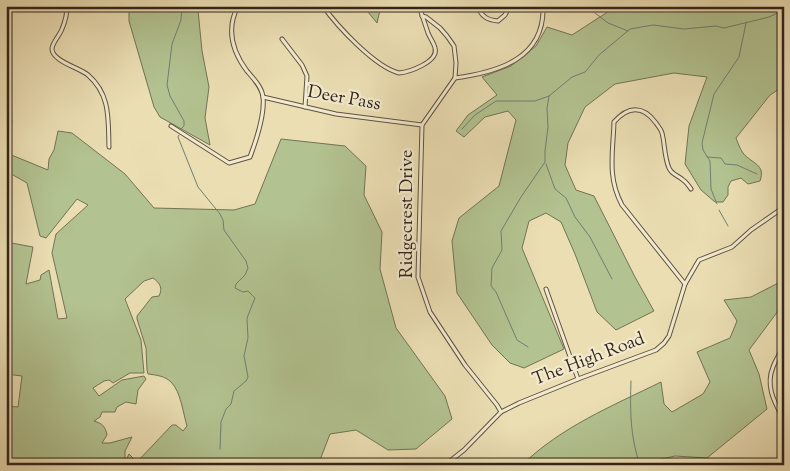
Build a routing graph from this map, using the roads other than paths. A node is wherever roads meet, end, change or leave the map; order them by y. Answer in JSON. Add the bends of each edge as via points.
{"nodes":[{"id":1,"x":8,"y":6,"type":"edge"},
{"id":2,"x":67,"y":6,"type":"edge"},
{"id":3,"x":238,"y":6,"type":"edge"},
{"id":4,"x":323,"y":6,"type":"edge"},
{"id":5,"x":419,"y":6,"type":"edge"},
{"id":6,"x":478,"y":6,"type":"edge"},
{"id":7,"x":510,"y":6,"type":"edge"},
{"id":8,"x":543,"y":6,"type":"edge"},
{"id":9,"x":422,"y":16,"type":"junction"},
{"id":10,"x":6,"y":20,"type":"edge"},
{"id":11,"x":282,"y":39,"type":"dead end"},
{"id":12,"x":454,"y":78,"type":"junction"},
{"id":13,"x":263,"y":97,"type":"junction"},
{"id":14,"x":304,"y":107,"type":"junction"},
{"id":15,"x":6,"y":108,"type":"edge"},
{"id":16,"x":422,"y":125,"type":"junction"},
{"id":17,"x":171,"y":126,"type":"dead end"},
{"id":18,"x":6,"y":143,"type":"edge"},
{"id":19,"x":109,"y":147,"type":"dead end"},
{"id":20,"x":691,"y":189,"type":"dead end"},
{"id":21,"x":784,"y":207,"type":"edge"},
{"id":22,"x":685,"y":284,"type":"junction"},
{"id":23,"x":546,"y":289,"type":"dead end"},
{"id":24,"x":784,"y":345,"type":"edge"},
{"id":25,"x":578,"y":378,"type":"junction"},
{"id":26,"x":501,"y":412,"type":"junction"},
{"id":27,"x":784,"y":420,"type":"edge"},
{"id":28,"x":784,"y":454,"type":"edge"},
{"id":29,"x":445,"y":465,"type":"edge"},
{"id":30,"x":775,"y":465,"type":"edge"}],
"edges":[{"from":1,"to":10,"type":"street"},
{"from":2,"to":19,"type":"street","via":[[63,28],[52,52],[56,58],[90,76],[103,94],[107,104]]},
{"from":3,"to":13,"type":"street","via":[[231,32],[234,48]]},
{"from":4,"to":9,"type":"street","via":[[351,39],[399,73],[428,62],[436,53]]},
{"from":5,"to":9,"type":"street"},
{"from":6,"to":7,"type":"street","via":[[484,17],[498,21]]},
{"from":8,"to":12,"type":"street","via":[[544,20],[537,39],[520,57],[492,71]]},
{"from":9,"to":12,"type":"street","via":[[440,28],[454,46]]},
{"from":11,"to":14,"type":"street","via":[[307,76]]},
{"from":12,"to":16,"type":"street","name":"Ridgecrest Drive"},
{"from":13,"to":14,"type":"street","name":"Deer Pass"},
{"from":13,"to":17,"type":"street","via":[[260,126],[250,157],[229,162]]},
{"from":14,"to":16,"type":"street","name":"Deer Pass"},
{"from":15,"to":18,"type":"street","via":[[10,121]]},
{"from":16,"to":26,"type":"street","name":"Ridgecrest Drive","via":[[418,277],[430,312],[447,340]]},
{"from":20,"to":22,"type":"street","via":[[683,179],[672,174],[662,131],[648,114],[634,110],[620,115],[614,122],[612,178],[616,192],[622,205]]},
{"from":21,"to":22,"type":"street","name":"The High Road","via":[[732,247],[699,260]]},
{"from":22,"to":25,"type":"street","name":"The High Road","via":[[673,326],[664,343],[656,350]]},
{"from":23,"to":25,"type":"street"},
{"from":24,"to":27,"type":"street","via":[[772,368],[770,380],[771,393]]},
{"from":25,"to":26,"type":"street","name":"The High Road"},
{"from":26,"to":29,"type":"street","name":"The High Road"},
{"from":28,"to":30,"type":"street"}]}
